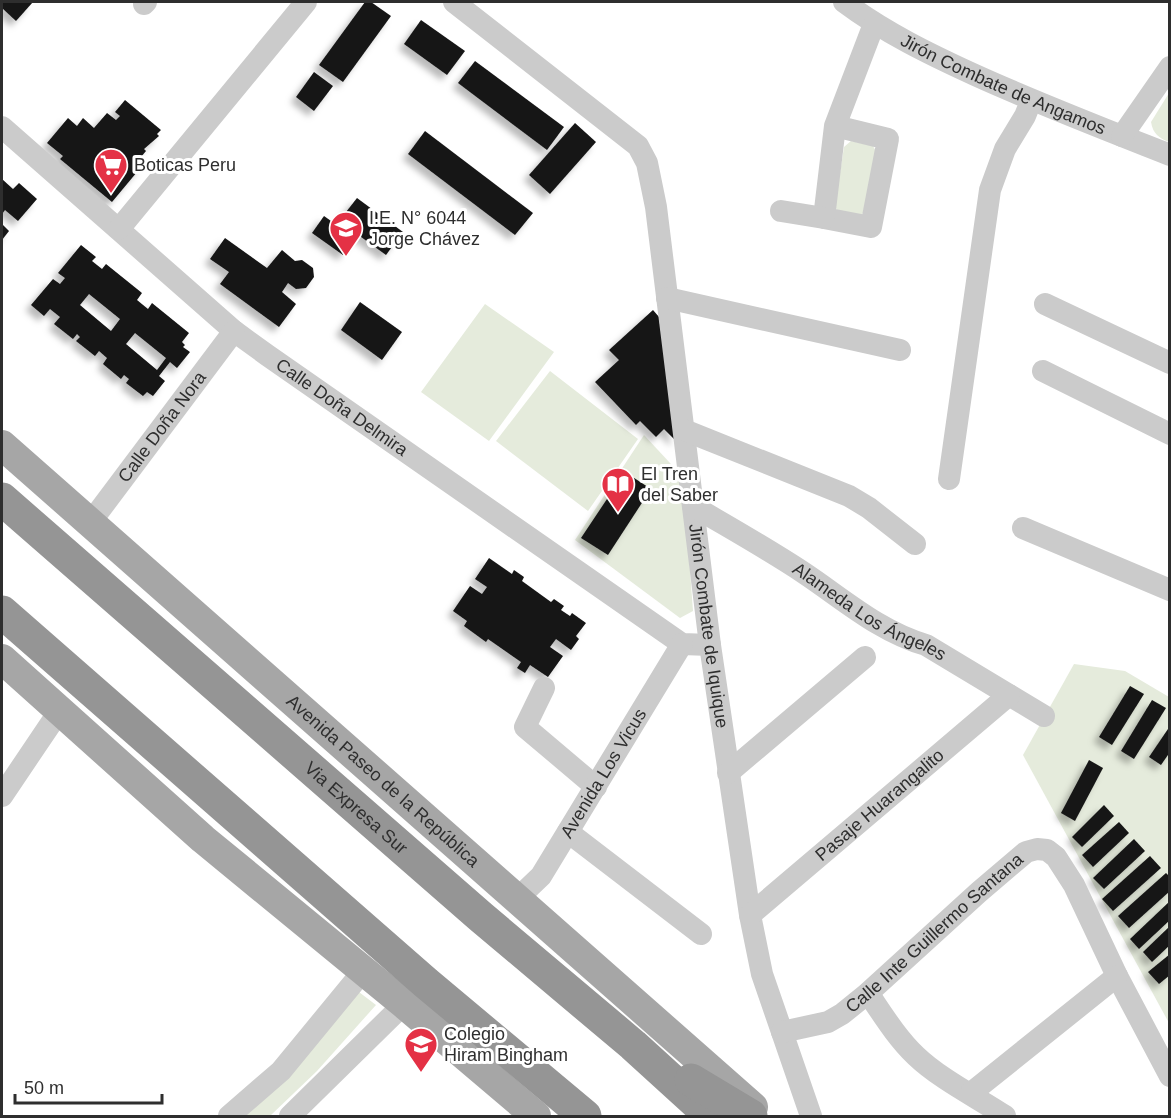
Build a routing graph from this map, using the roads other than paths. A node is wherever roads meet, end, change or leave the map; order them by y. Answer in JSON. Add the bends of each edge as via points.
{"nodes":[{"id":1,"x":306,"y":2,"type":"edge"},
{"id":2,"x":454,"y":2,"type":"edge"},
{"id":3,"x":843,"y":2,"type":"edge"},
{"id":4,"x":869,"y":14,"type":"edge"},
{"id":5,"x":1170,"y":67,"type":"edge"},
{"id":6,"x":1031,"y":101,"type":"junction"},
{"id":7,"x":835,"y":126,"type":"junction"},
{"id":8,"x":2,"y":127,"type":"edge"},
{"id":9,"x":1122,"y":136,"type":"junction"},
{"id":10,"x":1170,"y":154,"type":"edge"},
{"id":11,"x":781,"y":211,"type":"dead end"},
{"id":12,"x":824,"y":218,"type":"junction"},
{"id":13,"x":118,"y":229,"type":"junction"},
{"id":14,"x":668,"y":298,"type":"junction"},
{"id":15,"x":1045,"y":304,"type":"dead end"},
{"id":16,"x":234,"y":331,"type":"junction"},
{"id":17,"x":900,"y":350,"type":"dead end"},
{"id":18,"x":1170,"y":363,"type":"edge"},
{"id":19,"x":1043,"y":371,"type":"dead end"},
{"id":20,"x":684,"y":430,"type":"junction"},
{"id":21,"x":1170,"y":434,"type":"edge"},
{"id":22,"x":2,"y":445,"type":"edge"},
{"id":23,"x":950,"y":479,"type":"dead end"},
{"id":24,"x":2,"y":499,"type":"edge"},
{"id":25,"x":693,"y":506,"type":"junction"},
{"id":26,"x":90,"y":523,"type":"junction"},
{"id":27,"x":1023,"y":528,"type":"dead end"},
{"id":28,"x":915,"y":544,"type":"dead end"},
{"id":29,"x":1170,"y":590,"type":"edge"},
{"id":30,"x":2,"y":612,"type":"edge"},
{"id":31,"x":682,"y":644,"type":"junction"},
{"id":32,"x":710,"y":645,"type":"junction"},
{"id":33,"x":865,"y":657,"type":"dead end"},
{"id":34,"x":2,"y":659,"type":"edge"},
{"id":35,"x":544,"y":688,"type":"dead end"},
{"id":36,"x":1009,"y":695,"type":"junction"},
{"id":37,"x":60,"y":710,"type":"junction"},
{"id":38,"x":1044,"y":716,"type":"dead end"},
{"id":39,"x":728,"y":773,"type":"junction"},
{"id":40,"x":596,"y":787,"type":"junction"},
{"id":41,"x":2,"y":796,"type":"edge"},
{"id":42,"x":568,"y":832,"type":"junction"},
{"id":43,"x":518,"y":898,"type":"junction"},
{"id":44,"x":750,"y":915,"type":"junction"},
{"id":45,"x":701,"y":934,"type":"dead end"},
{"id":46,"x":364,"y":970,"type":"junction"},
{"id":47,"x":1117,"y":976,"type":"junction"},
{"id":48,"x":868,"y":993,"type":"junction"},
{"id":49,"x":404,"y":1004,"type":"junction"},
{"id":50,"x":782,"y":1032,"type":"junction"},
{"id":51,"x":633,"y":1045,"type":"junction"},
{"id":52,"x":1170,"y":1076,"type":"edge"},
{"id":53,"x":971,"y":1093,"type":"junction"},
{"id":54,"x":230,"y":1116,"type":"edge"},
{"id":55,"x":290,"y":1116,"type":"edge"},
{"id":56,"x":536,"y":1116,"type":"edge"},
{"id":57,"x":585,"y":1116,"type":"edge"},
{"id":58,"x":711,"y":1116,"type":"edge"},
{"id":59,"x":751,"y":1116,"type":"edge"},
{"id":60,"x":764,"y":1116,"type":"edge"},
{"id":61,"x":811,"y":1116,"type":"edge"},
{"id":62,"x":1005,"y":1116,"type":"edge"}],
"edges":[{"from":1,"to":13,"type":"street"},
{"from":2,"to":14,"type":"street","name":"Jirón Combate de Iquique","via":[[638,147],[655,200]]},
{"from":3,"to":4,"type":"street","name":"Jirón Combate de Angamos"},
{"from":4,"to":6,"type":"street","name":"Jirón Combate de Angamos","via":[[933,56]]},
{"from":4,"to":7,"type":"street"},
{"from":5,"to":9,"type":"street"},
{"from":6,"to":9,"type":"street","name":"Jirón Combate de Angamos"},
{"from":6,"to":23,"type":"street","via":[[1005,149],[990,190]]},
{"from":7,"to":12,"type":"street"},
{"from":7,"to":12,"type":"street","via":[[888,139],[871,227]]},
{"from":8,"to":13,"type":"street","name":"Calle Doña Delmira"},
{"from":9,"to":10,"type":"street","name":"Jirón Combate de Angamos"},
{"from":11,"to":12,"type":"street"},
{"from":13,"to":16,"type":"street","name":"Calle Doña Delmira"},
{"from":14,"to":17,"type":"street"},
{"from":14,"to":20,"type":"street","name":"Jirón Combate de Iquique"},
{"from":15,"to":18,"type":"street"},
{"from":16,"to":26,"type":"street","name":"Calle Doña Nora"},
{"from":16,"to":31,"type":"street","name":"Calle Doña Delmira"},
{"from":19,"to":21,"type":"street"},
{"from":20,"to":25,"type":"street","name":"Jirón Combate de Iquique"},
{"from":20,"to":28,"type":"street","via":[[849,496]]},
{"from":22,"to":26,"type":"main road","name":"Avenida Paseo de la República"},
{"from":24,"to":51,"type":"highway","name":"Via Expresa Sur"},
{"from":25,"to":32,"type":"street","name":"Jirón Combate de Iquique"},
{"from":25,"to":36,"type":"street","name":"Alameda Los Ángeles","via":[[803,572],[887,630],[926,645]]},
{"from":26,"to":43,"type":"main road","name":"Avenida Paseo de la República"},
{"from":27,"to":29,"type":"street"},
{"from":30,"to":57,"type":"highway","via":[[426,983]]},
{"from":31,"to":32,"type":"street"},
{"from":31,"to":40,"type":"street","name":"Avenida Los Vicus"},
{"from":32,"to":39,"type":"street","name":"Jirón Combate de Iquique"},
{"from":33,"to":39,"type":"street"},
{"from":34,"to":37,"type":"main road"},
{"from":35,"to":40,"type":"street","via":[[525,727]]},
{"from":36,"to":38,"type":"street","name":"Alameda Los Ángeles"},
{"from":36,"to":44,"type":"street","name":"Pasaje Huarangalito"},
{"from":37,"to":41,"type":"street"},
{"from":37,"to":46,"type":"main road","via":[[203,839]]},
{"from":39,"to":44,"type":"street","name":"Jirón Combate de Iquique"},
{"from":40,"to":42,"type":"street","name":"Avenida Los Vicus"},
{"from":42,"to":43,"type":"street","name":"Avenida Los Vicus","via":[[541,876]]},
{"from":42,"to":45,"type":"street"},
{"from":43,"to":60,"type":"main road","name":"Avenida Paseo de la República"},
{"from":44,"to":50,"type":"street","name":"Jirón Combate de Iquique","via":[[762,974]]},
{"from":46,"to":49,"type":"main road"},
{"from":46,"to":54,"type":"street","via":[[281,1071]]},
{"from":47,"to":48,"type":"street","name":"Calle Inte Guillermo Santana","via":[[1065,869],[1047,850],[1036,849],[1026,852],[979,892]]},
{"from":47,"to":52,"type":"street","name":"Calle Inte Guillermo Santana"},
{"from":47,"to":53,"type":"street"},
{"from":48,"to":50,"type":"street","name":"Calle Inte Guillermo Santana","via":[[828,1022]]},
{"from":48,"to":53,"type":"street","via":[[917,1057]]},
{"from":49,"to":55,"type":"street"},
{"from":49,"to":56,"type":"main road"},
{"from":50,"to":61,"type":"street","name":"Jirón Combate de Iquique"},
{"from":51,"to":58,"type":"highway","name":"Via Expresa Sur"},
{"from":51,"to":59,"type":"highway"},
{"from":53,"to":62,"type":"street"}]}
